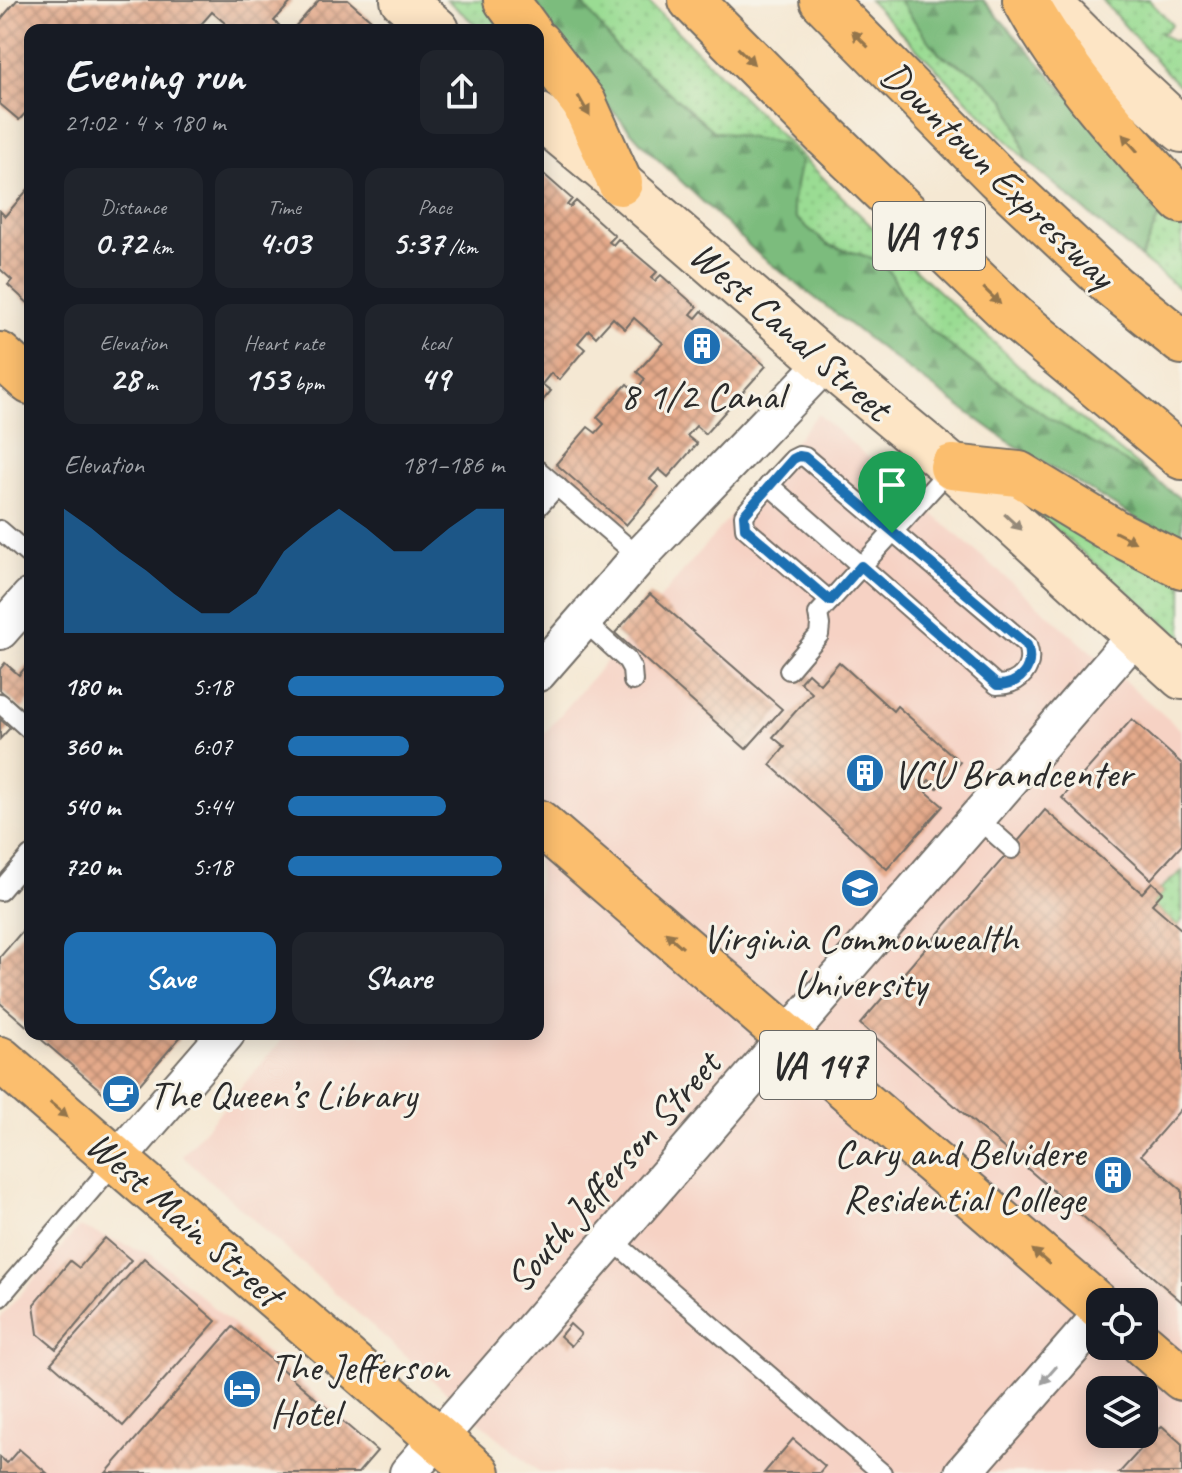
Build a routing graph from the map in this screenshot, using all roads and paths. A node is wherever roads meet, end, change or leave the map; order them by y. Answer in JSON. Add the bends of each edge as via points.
{"nodes":[{"id":1,"x":403,"y":0,"type":"edge"},
{"id":2,"x":506,"y":0,"type":"edge"},
{"id":3,"x":691,"y":0,"type":"edge"},
{"id":4,"x":822,"y":0,"type":"edge"},
{"id":5,"x":1025,"y":0,"type":"edge"},
{"id":6,"x":1046,"y":0,"type":"edge"},
{"id":7,"x":430,"y":24,"type":"edge"},
{"id":8,"x":524,"y":24,"type":"edge"},
{"id":9,"x":544,"y":51,"type":"edge"},
{"id":10,"x":544,"y":120,"type":"edge"},
{"id":11,"x":1182,"y":130,"type":"edge"},
{"id":12,"x":620,"y":183,"type":"junction"},
{"id":13,"x":1182,"y":201,"type":"edge"},
{"id":14,"x":1182,"y":342,"type":"edge"},
{"id":15,"x":0,"y":355,"type":"edge"},
{"id":16,"x":826,"y":362,"type":"junction"},
{"id":17,"x":24,"y":377,"type":"edge"},
{"id":18,"x":1182,"y":457,"type":"edge"},
{"id":19,"x":952,"y":467,"type":"junction"},
{"id":20,"x":544,"y":475,"type":"edge"},
{"id":21,"x":769,"y":485,"type":"junction"},
{"id":22,"x":557,"y":486,"type":"junction"},
{"id":23,"x":544,"y":500,"type":"edge"},
{"id":24,"x":0,"y":530,"type":"edge"},
{"id":25,"x":892,"y":533,"type":"junction"},
{"id":26,"x":24,"y":551,"type":"edge"},
{"id":27,"x":639,"y":557,"type":"junction"},
{"id":28,"x":861,"y":566,"type":"junction"},
{"id":29,"x":1182,"y":566,"type":"edge"},
{"id":30,"x":830,"y":601,"type":"junction"},
{"id":31,"x":24,"y":604,"type":"edge"},
{"id":32,"x":584,"y":621,"type":"junction"},
{"id":33,"x":0,"y":631,"type":"edge"},
{"id":34,"x":1135,"y":636,"type":"junction"},
{"id":35,"x":544,"y":666,"type":"edge"},
{"id":36,"x":789,"y":670,"type":"dead end"},
{"id":37,"x":1182,"y":677,"type":"edge"},
{"id":38,"x":633,"y":681,"type":"dead end"},
{"id":39,"x":0,"y":703,"type":"edge"},
{"id":40,"x":24,"y":725,"type":"edge"},
{"id":41,"x":977,"y":818,"type":"junction"},
{"id":42,"x":544,"y":827,"type":"edge"},
{"id":43,"x":1012,"y":849,"type":"dead end"},
{"id":44,"x":24,"y":863,"type":"edge"},
{"id":45,"x":0,"y":891,"type":"edge"},
{"id":46,"x":786,"y":1037,"type":"junction"},
{"id":47,"x":221,"y":1040,"type":"edge"},
{"id":48,"x":0,"y":1059,"type":"edge"},
{"id":49,"x":117,"y":1160,"type":"junction"},
{"id":50,"x":611,"y":1239,"type":"junction"},
{"id":51,"x":1086,"y":1295,"type":"edge"},
{"id":52,"x":0,"y":1297,"type":"edge"},
{"id":53,"x":1086,"y":1333,"type":"edge"},
{"id":54,"x":1158,"y":1357,"type":"edge"},
{"id":55,"x":1182,"y":1378,"type":"edge"},
{"id":56,"x":438,"y":1438,"type":"junction"},
{"id":57,"x":972,"y":1470,"type":"edge"},
{"id":58,"x":408,"y":1473,"type":"edge"},
{"id":59,"x":478,"y":1473,"type":"edge"},
{"id":60,"x":882,"y":1473,"type":"edge"}],
"edges":[{"from":1,"to":7,"type":"main road"},
{"from":2,"to":8,"type":"main road"},
{"from":3,"to":18,"type":"main road","number":"VA 195","one_way":true,"via":[[1015,318]]},
{"from":14,"to":4,"type":"main road","name":"Downtown Expressway","number":"VA 195","one_way":true,"via":[[1114,287],[997,177]]},
{"from":13,"to":5,"type":"main road","one_way":true,"via":[[1092,99]]},
{"from":6,"to":11,"type":"main road"},
{"from":9,"to":12,"type":"main road","one_way":true,"via":[[584,103]]},
{"from":10,"to":12,"type":"main road","name":"West Canal Street"},
{"from":12,"to":16,"type":"main road","name":"West Canal Street"},
{"from":15,"to":17,"type":"main road"},
{"from":16,"to":19,"type":"main road","name":"West Canal Street"},
{"from":16,"to":27,"type":"street"},
{"from":19,"to":25,"type":"lane"},
{"from":19,"to":29,"type":"main road","one_way":true,"via":[[1019,474]]},
{"from":19,"to":34,"type":"main road","name":"West Canal Street","one_way":true},
{"from":20,"to":22,"type":"lane"},
{"from":21,"to":25,"type":"lane","via":[[793,459],[805,457]]},
{"from":21,"to":28,"type":"lane"},
{"from":21,"to":30,"type":"lane","via":[[744,515],[745,528]]},
{"from":22,"to":23,"type":"lane"},
{"from":22,"to":27,"type":"lane"},
{"from":24,"to":26,"type":"lane"},
{"from":25,"to":28,"type":"lane"},
{"from":25,"to":28,"type":"lane","via":[[1027,645],[1028,667],[1016,682],[997,685]]},
{"from":27,"to":32,"type":"street"},
{"from":28,"to":30,"type":"lane"},
{"from":30,"to":36,"type":"lane","via":[[818,614],[819,635]]},
{"from":31,"to":33,"type":"street"},
{"from":32,"to":35,"type":"street"},
{"from":32,"to":38,"type":"lane","via":[[627,660]]},
{"from":34,"to":37,"type":"main road","name":"West Canal Street"},
{"from":34,"to":41,"type":"street","name":"South Jefferson Street"},
{"from":39,"to":40,"type":"lane"},
{"from":41,"to":43,"type":"lane"},
{"from":41,"to":46,"type":"street","name":"South Jefferson Street"},
{"from":46,"to":42,"type":"main road","number":"VA 147","one_way":true},
{"from":44,"to":45,"type":"lane"},
{"from":46,"to":50,"type":"street","name":"South Jefferson Street"},
{"from":51,"to":46,"type":"main road","number":"VA 147","one_way":true},
{"from":47,"to":49,"type":"street"},
{"from":48,"to":49,"type":"main road","name":"West Main Street","one_way":true},
{"from":49,"to":52,"type":"lane"},
{"from":49,"to":56,"type":"main road","name":"West Main Street"},
{"from":50,"to":56,"type":"street","name":"South Jefferson Street"},
{"from":50,"to":60,"type":"lane"},
{"from":53,"to":57,"type":"street","one_way":true},
{"from":54,"to":55,"type":"main road"},
{"from":56,"to":58,"type":"street","name":"South Jefferson Street"},
{"from":56,"to":59,"type":"main road","name":"West Main Street"}]}
